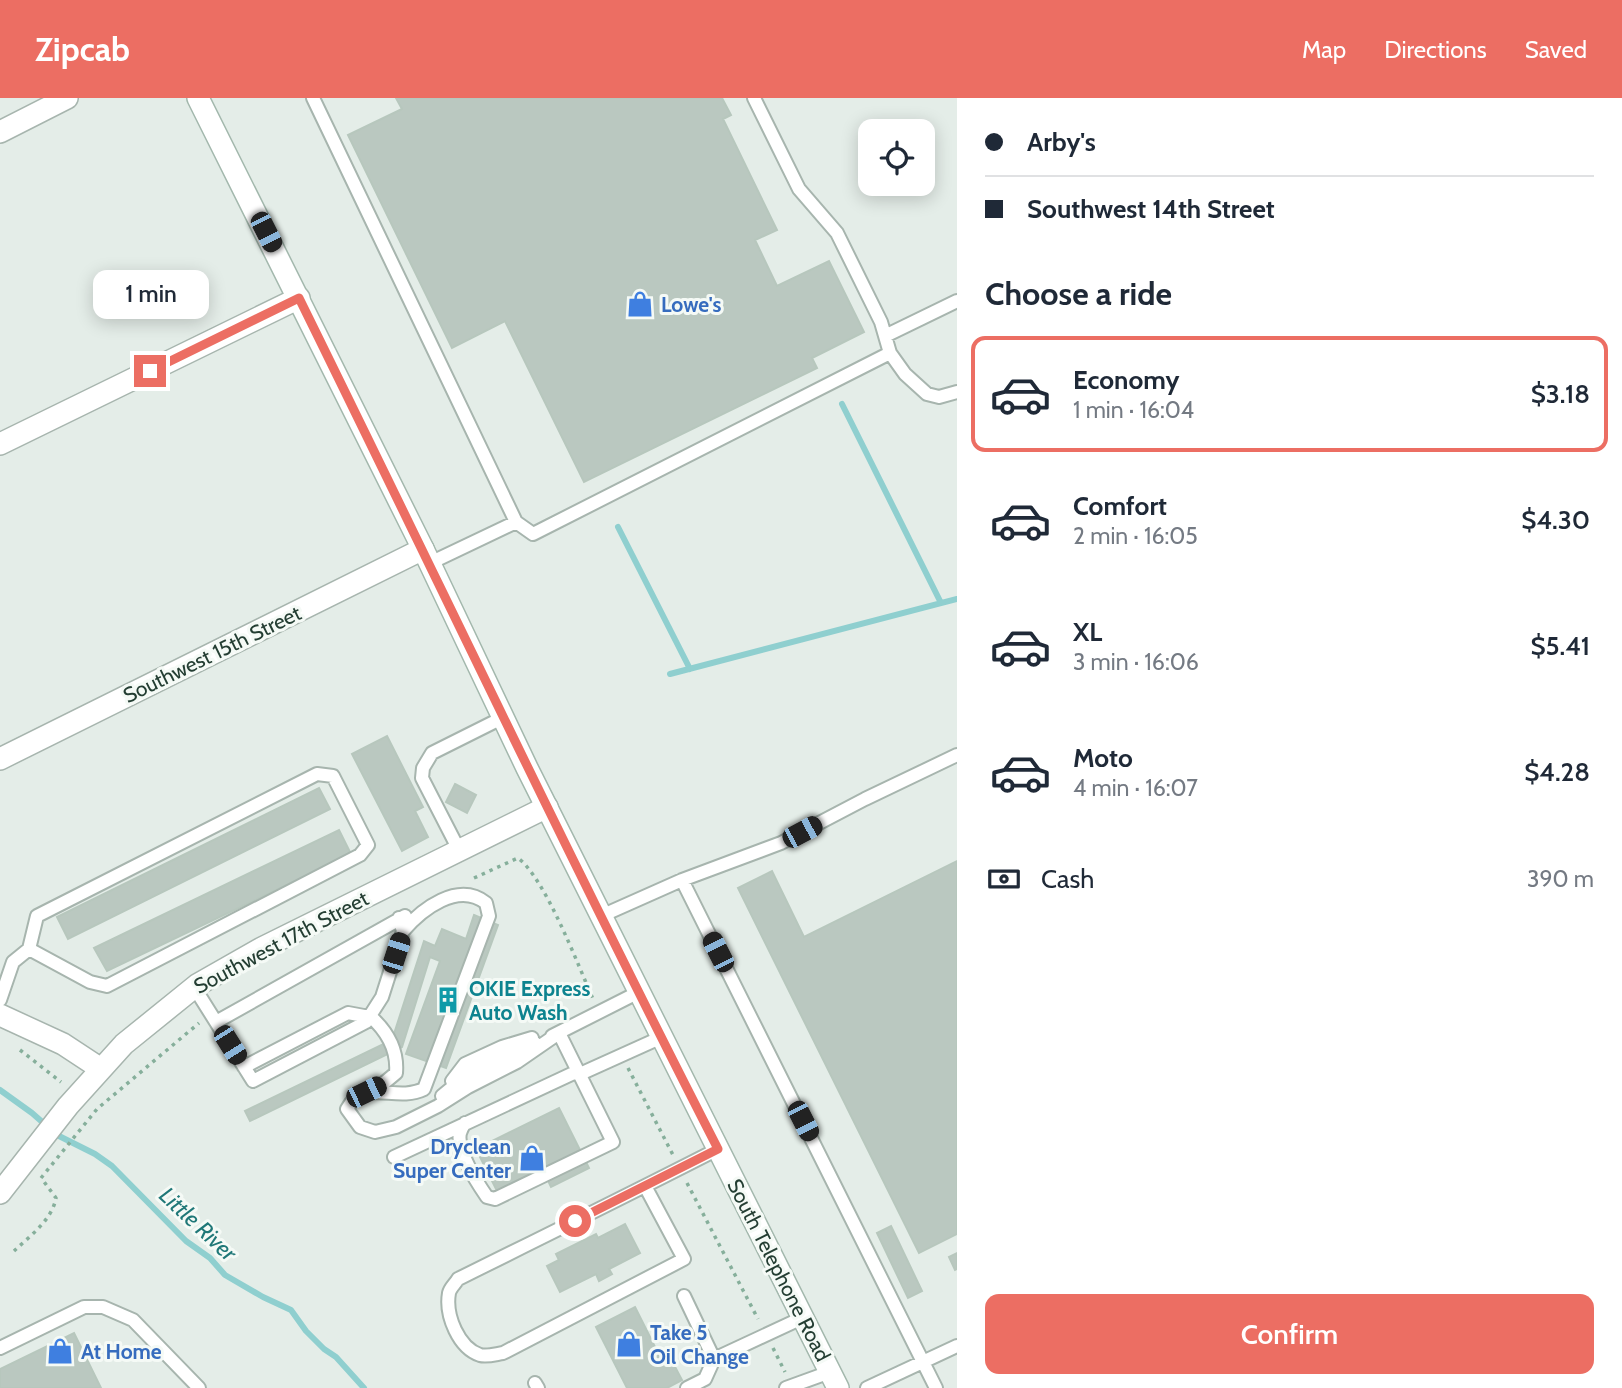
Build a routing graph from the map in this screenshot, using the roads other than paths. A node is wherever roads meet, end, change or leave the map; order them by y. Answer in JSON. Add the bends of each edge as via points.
{"nodes":[{"id":1,"x":67,"y":98,"type":"edge"},
{"id":2,"x":198,"y":98,"type":"edge"},
{"id":3,"x":313,"y":98,"type":"edge"},
{"id":4,"x":754,"y":98,"type":"edge"},
{"id":5,"x":0,"y":132,"type":"edge"},
{"id":6,"x":299,"y":298,"type":"junction"},
{"id":7,"x":957,"y":301,"type":"edge"},
{"id":8,"x":885,"y":336,"type":"junction"},
{"id":9,"x":890,"y":354,"type":"junction"},
{"id":10,"x":957,"y":392,"type":"edge"},
{"id":11,"x":0,"y":444,"type":"edge"},
{"id":12,"x":516,"y":522,"type":"junction"},
{"id":13,"x":427,"y":556,"type":"junction"},
{"id":14,"x":502,"y":718,"type":"junction"},
{"id":15,"x":957,"y":755,"type":"edge"},
{"id":16,"x":0,"y":759,"type":"edge"},
{"id":17,"x":547,"y":807,"type":"junction"},
{"id":18,"x":459,"y":850,"type":"junction"},
{"id":19,"x":682,"y":880,"type":"junction"},
{"id":20,"x":601,"y":916,"type":"junction"},
{"id":21,"x":401,"y":925,"type":"junction"},
{"id":22,"x":29,"y":949,"type":"junction"},
{"id":23,"x":194,"y":988,"type":"junction"},
{"id":24,"x":639,"y":992,"type":"junction"},
{"id":25,"x":0,"y":1000,"type":"edge"},
{"id":26,"x":0,"y":1015,"type":"edge"},
{"id":27,"x":367,"y":1018,"type":"junction"},
{"id":28,"x":216,"y":1022,"type":"junction"},
{"id":29,"x":559,"y":1032,"type":"junction"},
{"id":30,"x":662,"y":1037,"type":"junction"},
{"id":31,"x":244,"y":1067,"type":"junction"},
{"id":32,"x":101,"y":1069,"type":"junction"},
{"id":33,"x":579,"y":1072,"type":"junction"},
{"id":34,"x":366,"y":1092,"type":"junction"},
{"id":35,"x":416,"y":1117,"type":"junction"},
{"id":36,"x":465,"y":1123,"type":"junction"},
{"id":37,"x":718,"y":1149,"type":"junction"},
{"id":38,"x":394,"y":1157,"type":"dead end"},
{"id":39,"x":645,"y":1186,"type":"junction"},
{"id":40,"x":0,"y":1193,"type":"edge"},
{"id":41,"x":684,"y":1296,"type":"dead end"},
{"id":42,"x":802,"y":1318,"type":"junction"},
{"id":43,"x":957,"y":1346,"type":"edge"},
{"id":44,"x":0,"y":1348,"type":"edge"},
{"id":45,"x":714,"y":1359,"type":"junction"},
{"id":46,"x":923,"y":1362,"type":"junction"},
{"id":47,"x":834,"y":1380,"type":"edge"},
{"id":48,"x":199,"y":1388,"type":"edge"},
{"id":49,"x":687,"y":1388,"type":"edge"},
{"id":50,"x":786,"y":1388,"type":"edge"},
{"id":51,"x":867,"y":1388,"type":"edge"},
{"id":52,"x":936,"y":1388,"type":"edge"}],
"edges":[{"from":1,"to":5,"type":"street"},
{"from":2,"to":6,"type":"street","name":"South Telephone Road"},
{"from":3,"to":12,"type":"lane"},
{"from":4,"to":8,"type":"lane","via":[[799,189],[837,233]]},
{"from":6,"to":11,"type":"street"},
{"from":6,"to":13,"type":"street","name":"South Telephone Road"},
{"from":7,"to":8,"type":"lane"},
{"from":8,"to":9,"type":"lane"},
{"from":9,"to":10,"type":"lane","via":[[927,394],[939,397]]},
{"from":9,"to":12,"type":"lane","via":[[533,534]]},
{"from":12,"to":13,"type":"lane"},
{"from":13,"to":14,"type":"street","name":"South Telephone Road"},
{"from":13,"to":16,"type":"street","name":"Southwest 15th Street"},
{"from":14,"to":17,"type":"street","name":"South Telephone Road"},
{"from":14,"to":18,"type":"lane","via":[[432,753],[423,768],[422,778]]},
{"from":15,"to":19,"type":"lane","via":[[781,843]]},
{"from":17,"to":18,"type":"street","name":"Southwest 17th Street"},
{"from":17,"to":20,"type":"street","name":"South Telephone Road"},
{"from":18,"to":23,"type":"street","name":"Southwest 17th Street","via":[[262,948]]},
{"from":19,"to":20,"type":"lane"},
{"from":19,"to":46,"type":"lane"},
{"from":20,"to":24,"type":"street","name":"South Telephone Road"},
{"from":21,"to":27,"type":"lane","via":[[382,997]]},
{"from":21,"to":28,"type":"lane"},
{"from":21,"to":34,"type":"lane","via":[[431,905],[461,895],[476,895],[486,903],[489,916],[424,1089],[397,1095]]},
{"from":22,"to":22,"type":"lane","via":[[90,982],[107,986],[360,855],[368,845],[333,776],[317,774],[37,916]]},
{"from":22,"to":25,"type":"lane","via":[[13,962]]},
{"from":23,"to":28,"type":"lane"},
{"from":23,"to":32,"type":"street","name":"Southwest 17th Street","via":[[124,1044]]},
{"from":24,"to":29,"type":"lane"},
{"from":24,"to":30,"type":"street","name":"South Telephone Road"},
{"from":26,"to":32,"type":"street","via":[[63,1044]]},
{"from":27,"to":31,"type":"lane","via":[[348,1013]]},
{"from":27,"to":31,"type":"lane","via":[[253,1081]]},
{"from":27,"to":34,"type":"lane","via":[[385,1029],[397,1058],[396,1073]]},
{"from":28,"to":31,"type":"lane"},
{"from":29,"to":33,"type":"lane"},
{"from":29,"to":35,"type":"lane","via":[[517,1062]]},
{"from":29,"to":35,"type":"lane","via":[[465,1077]]},
{"from":30,"to":33,"type":"lane"},
{"from":30,"to":37,"type":"street","name":"South Telephone Road"},
{"from":32,"to":40,"type":"street","name":"Southwest 17th Street"},
{"from":33,"to":36,"type":"lane"},
{"from":33,"to":36,"type":"lane","via":[[613,1142],[495,1199],[487,1197],[478,1184],[460,1147]]},
{"from":34,"to":35,"type":"lane","via":[[353,1098],[348,1109],[360,1127],[376,1132]]},
{"from":36,"to":38,"type":"lane"},
{"from":37,"to":39,"type":"lane"},
{"from":37,"to":42,"type":"street","name":"South Telephone Road"},
{"from":39,"to":39,"type":"lane","via":[[458,1279],[449,1291],[449,1307],[465,1347],[483,1356],[503,1353],[684,1259]]},
{"from":41,"to":45,"type":"lane"},
{"from":42,"to":45,"type":"lane"},
{"from":42,"to":47,"type":"street","name":"South Telephone Road"},
{"from":43,"to":46,"type":"lane"},
{"from":44,"to":48,"type":"lane","via":[[84,1307],[103,1307],[133,1320]]},
{"from":45,"to":49,"type":"lane","via":[[705,1379]]},
{"from":46,"to":51,"type":"lane"},
{"from":46,"to":52,"type":"lane"},
{"from":47,"to":50,"type":"lane"}]}
